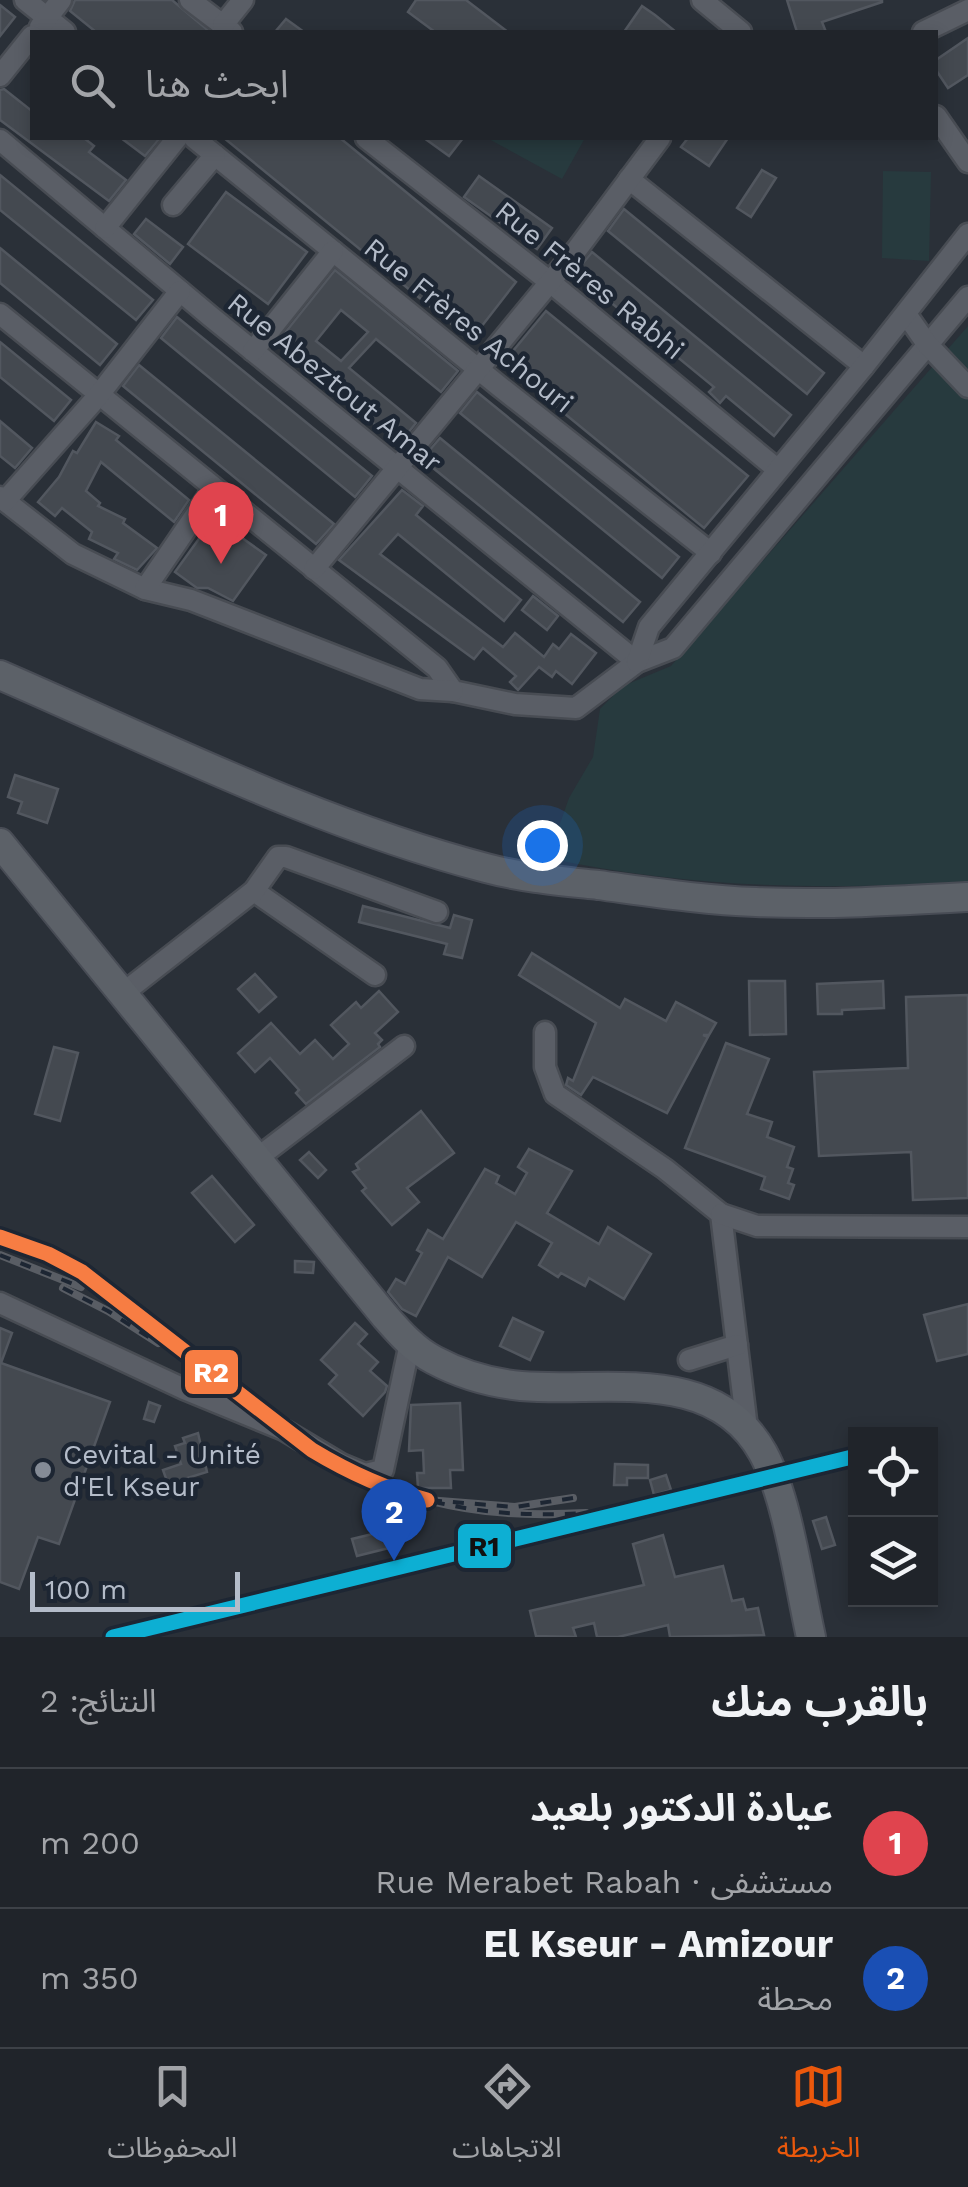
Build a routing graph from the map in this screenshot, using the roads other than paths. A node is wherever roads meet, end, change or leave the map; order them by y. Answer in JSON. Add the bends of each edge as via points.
{"nodes":[{"id":1,"x":25,"y":0,"type":"edge"},
{"id":2,"x":62,"y":0,"type":"edge"},
{"id":3,"x":190,"y":0,"type":"edge"},
{"id":4,"x":244,"y":0,"type":"edge"},
{"id":5,"x":702,"y":0,"type":"edge"},
{"id":6,"x":968,"y":10,"type":"edge"},
{"id":7,"x":38,"y":29,"type":"edge"},
{"id":8,"x":227,"y":29,"type":"edge"},
{"id":9,"x":737,"y":30,"type":"edge"},
{"id":10,"x":927,"y":30,"type":"edge"},
{"id":11,"x":30,"y":39,"type":"edge"},
{"id":12,"x":0,"y":76,"type":"edge"},
{"id":13,"x":938,"y":119,"type":"edge"},
{"id":14,"x":0,"y":140,"type":"edge"},
{"id":15,"x":175,"y":140,"type":"edge"},
{"id":16,"x":197,"y":140,"type":"edge"},
{"id":17,"x":369,"y":140,"type":"edge"},
{"id":18,"x":658,"y":140,"type":"edge"},
{"id":19,"x":215,"y":154,"type":"junction"},
{"id":20,"x":968,"y":162,"type":"edge"},
{"id":21,"x":629,"y":179,"type":"junction"},
{"id":22,"x":173,"y":205,"type":"dead end"},
{"id":23,"x":105,"y":228,"type":"junction"},
{"id":24,"x":968,"y":234,"type":"edge"},
{"id":25,"x":333,"y":251,"type":"junction"},
{"id":26,"x":550,"y":282,"type":"junction"},
{"id":27,"x":180,"y":291,"type":"junction"},
{"id":28,"x":968,"y":297,"type":"edge"},
{"id":29,"x":0,"y":314,"type":"edge"},
{"id":30,"x":906,"y":314,"type":"junction"},
{"id":31,"x":927,"y":344,"type":"junction"},
{"id":32,"x":254,"y":351,"type":"junction"},
{"id":33,"x":864,"y":366,"type":"junction"},
{"id":34,"x":478,"y":369,"type":"junction"},
{"id":35,"x":968,"y":387,"type":"edge"},
{"id":36,"x":98,"y":396,"type":"junction"},
{"id":37,"x":398,"y":467,"type":"junction"},
{"id":38,"x":777,"y":468,"type":"junction"},
{"id":39,"x":214,"y":488,"type":"junction"},
{"id":40,"x":3,"y":499,"type":"edge"},
{"id":41,"x":711,"y":552,"type":"junction"},
{"id":42,"x":314,"y":568,"type":"junction"},
{"id":43,"x":145,"y":589,"type":"junction"},
{"id":44,"x":676,"y":594,"type":"junction"},
{"id":45,"x":707,"y":607,"type":"junction"},
{"id":46,"x":637,"y":662,"type":"junction"},
{"id":47,"x":0,"y":676,"type":"edge"},
{"id":48,"x":454,"y":691,"type":"junction"},
{"id":49,"x":0,"y":843,"type":"edge"},
{"id":50,"x":254,"y":891,"type":"junction"},
{"id":51,"x":968,"y":897,"type":"edge"},
{"id":52,"x":437,"y":912,"type":"dead end"},
{"id":53,"x":376,"y":975,"type":"dead end"},
{"id":54,"x":122,"y":994,"type":"junction"},
{"id":55,"x":545,"y":1032,"type":"dead end"},
{"id":56,"x":404,"y":1046,"type":"dead end"},
{"id":57,"x":256,"y":1158,"type":"junction"},
{"id":58,"x":721,"y":1214,"type":"junction"},
{"id":59,"x":968,"y":1228,"type":"edge"},
{"id":60,"x":0,"y":1304,"type":"edge"},
{"id":61,"x":410,"y":1343,"type":"junction"},
{"id":62,"x":736,"y":1346,"type":"junction"},
{"id":63,"x":689,"y":1360,"type":"dead end"},
{"id":64,"x":747,"y":1428,"type":"junction"},
{"id":65,"x":812,"y":1637,"type":"edge"}],
"edges":[{"from":1,"to":7,"type":"street"},
{"from":2,"to":7,"type":"street"},
{"from":3,"to":8,"type":"street"},
{"from":4,"to":8,"type":"street"},
{"from":5,"to":9,"type":"street"},
{"from":6,"to":10,"type":"street"},
{"from":11,"to":12,"type":"street"},
{"from":13,"to":20,"type":"street"},
{"from":14,"to":23,"type":"street","name":"Rue Abeztout Amar"},
{"from":15,"to":23,"type":"street"},
{"from":16,"to":19,"type":"street","name":"Rue Frères Achouri"},
{"from":17,"to":26,"type":"street","name":"Rue Frères Rabhi"},
{"from":18,"to":21,"type":"street"},
{"from":19,"to":22,"type":"street"},
{"from":19,"to":25,"type":"street","name":"Rue Frères Achouri"},
{"from":21,"to":26,"type":"street"},
{"from":21,"to":33,"type":"street"},
{"from":23,"to":27,"type":"street","name":"Rue Abeztout Amar"},
{"from":24,"to":30,"type":"street"},
{"from":25,"to":32,"type":"street"},
{"from":25,"to":34,"type":"street","name":"Rue Frères Achouri"},
{"from":26,"to":34,"type":"street"},
{"from":26,"to":38,"type":"street","name":"Rue Frères Rabhi"},
{"from":27,"to":32,"type":"street","name":"Rue Abeztout Amar"},
{"from":27,"to":36,"type":"street"},
{"from":28,"to":31,"type":"street"},
{"from":29,"to":36,"type":"street"},
{"from":30,"to":31,"type":"street"},
{"from":30,"to":33,"type":"street"},
{"from":31,"to":35,"type":"street"},
{"from":31,"to":45,"type":"street"},
{"from":32,"to":37,"type":"street","name":"Rue Abeztout Amar"},
{"from":33,"to":38,"type":"street"},
{"from":34,"to":37,"type":"street"},
{"from":34,"to":41,"type":"street","name":"Rue Frères Achouri"},
{"from":36,"to":39,"type":"street"},
{"from":36,"to":40,"type":"street"},
{"from":37,"to":42,"type":"street"},
{"from":37,"to":46,"type":"street","name":"Rue Abeztout Amar"},
{"from":38,"to":41,"type":"street"},
{"from":39,"to":42,"type":"street"},
{"from":39,"to":43,"type":"street"},
{"from":40,"to":43,"type":"street","via":[[73,554]]},
{"from":41,"to":44,"type":"street"},
{"from":42,"to":48,"type":"street","via":[[437,668]]},
{"from":43,"to":48,"type":"street","via":[[191,600],[420,689]]},
{"from":44,"to":45,"type":"street"},
{"from":44,"to":46,"type":"street","via":[[649,627]]},
{"from":45,"to":46,"type":"street","via":[[673,648]]},
{"from":46,"to":48,"type":"street","via":[[576,708]]},
{"from":47,"to":51,"type":"main road","via":[[296,803],[489,869],[756,902]]},
{"from":49,"to":54,"type":"main road"},
{"from":50,"to":52,"type":"street","via":[[271,864],[286,857]]},
{"from":50,"to":53,"type":"street"},
{"from":50,"to":54,"type":"street"},
{"from":54,"to":57,"type":"main road"},
{"from":55,"to":58,"type":"street","via":[[545,1067],[556,1094]]},
{"from":56,"to":57,"type":"street"},
{"from":57,"to":61,"type":"main road"},
{"from":58,"to":59,"type":"street","via":[[757,1226]]},
{"from":58,"to":62,"type":"street"},
{"from":60,"to":61,"type":"street","via":[[284,1430],[365,1474],[383,1470]]},
{"from":61,"to":64,"type":"main road","via":[[454,1370],[521,1386],[686,1393]]},
{"from":62,"to":63,"type":"street"},
{"from":62,"to":64,"type":"street"},
{"from":64,"to":65,"type":"main road","via":[[776,1481]]}]}
